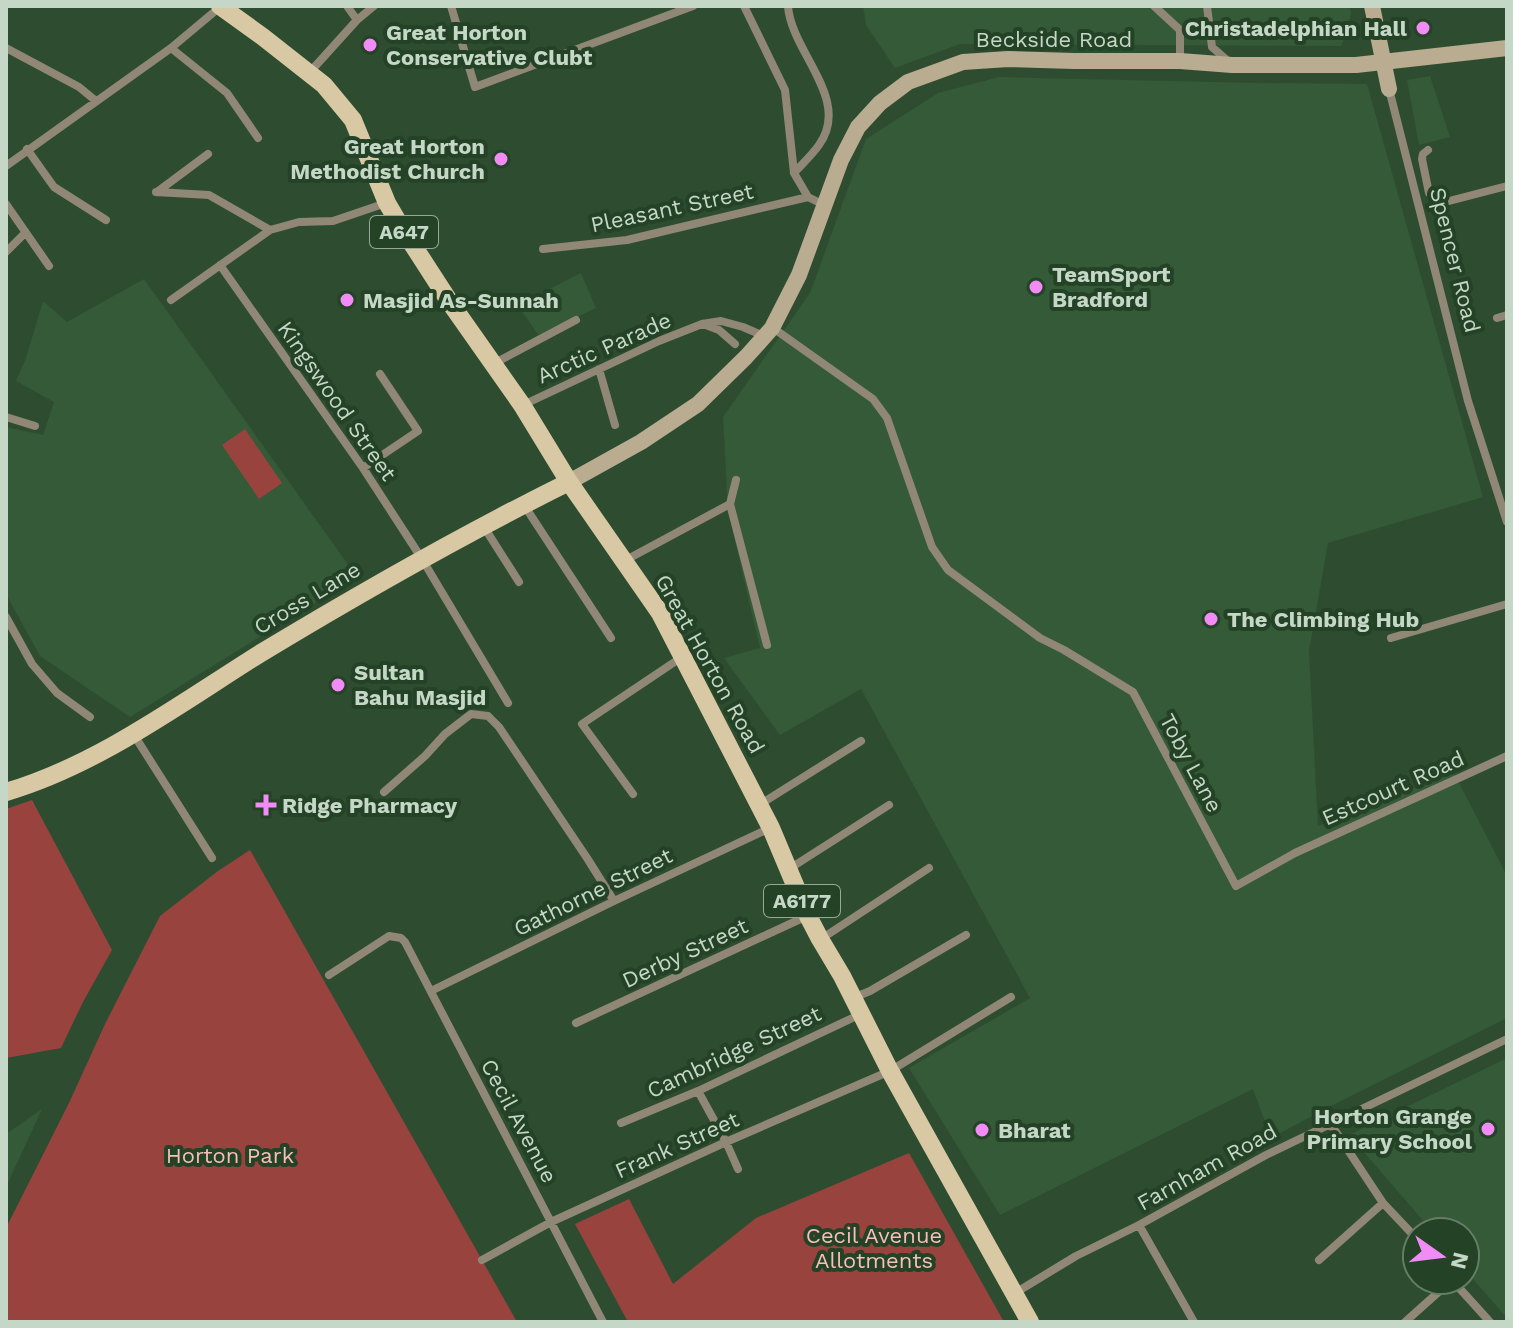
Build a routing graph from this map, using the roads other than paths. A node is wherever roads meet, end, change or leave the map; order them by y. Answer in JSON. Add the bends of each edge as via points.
{"nodes":[{"id":1,"x":220,"y":6,"type":"edge"},
{"id":2,"x":347,"y":6,"type":"edge"},
{"id":3,"x":374,"y":6,"type":"edge"},
{"id":4,"x":451,"y":6,"type":"edge"},
{"id":5,"x":693,"y":6,"type":"edge"},
{"id":6,"x":744,"y":6,"type":"edge"},
{"id":7,"x":788,"y":6,"type":"edge"},
{"id":8,"x":1154,"y":6,"type":"edge"},
{"id":9,"x":1207,"y":6,"type":"edge"},
{"id":10,"x":1372,"y":6,"type":"edge"},
{"id":11,"x":357,"y":20,"type":"junction"},
{"id":12,"x":6,"y":48,"type":"edge"},
{"id":13,"x":171,"y":48,"type":"junction"},
{"id":14,"x":1507,"y":48,"type":"edge"},
{"id":15,"x":1180,"y":61,"type":"junction"},
{"id":16,"x":1384,"y":61,"type":"junction"},
{"id":17,"x":1232,"y":65,"type":"junction"},
{"id":18,"x":309,"y":73,"type":"junction"},
{"id":19,"x":1389,"y":89,"type":"joint"},
{"id":20,"x":96,"y":101,"type":"junction"},
{"id":21,"x":258,"y":138,"type":"dead end"},
{"id":22,"x":27,"y":149,"type":"junction"},
{"id":23,"x":1428,"y":150,"type":"dead end"},
{"id":24,"x":208,"y":154,"type":"dead end"},
{"id":25,"x":6,"y":166,"type":"edge"},
{"id":26,"x":794,"y":173,"type":"junction"},
{"id":27,"x":1507,"y":186,"type":"edge"},
{"id":28,"x":808,"y":197,"type":"junction"},
{"id":29,"x":387,"y":203,"type":"junction"},
{"id":30,"x":6,"y":204,"type":"edge"},
{"id":31,"x":826,"y":206,"type":"junction"},
{"id":32,"x":106,"y":220,"type":"dead end"},
{"id":33,"x":270,"y":230,"type":"junction"},
{"id":34,"x":25,"y":233,"type":"junction"},
{"id":35,"x":543,"y":249,"type":"dead end"},
{"id":36,"x":6,"y":252,"type":"edge"},
{"id":37,"x":220,"y":265,"type":"junction"},
{"id":38,"x":49,"y":266,"type":"dead end"},
{"id":39,"x":171,"y":300,"type":"dead end"},
{"id":40,"x":1507,"y":315,"type":"edge"},
{"id":41,"x":1497,"y":318,"type":"dead end"},
{"id":42,"x":576,"y":320,"type":"dead end"},
{"id":43,"x":702,"y":324,"type":"junction"},
{"id":44,"x":768,"y":332,"type":"junction"},
{"id":45,"x":735,"y":344,"type":"dead end"},
{"id":46,"x":493,"y":364,"type":"junction"},
{"id":47,"x":599,"y":369,"type":"junction"},
{"id":48,"x":380,"y":374,"type":"dead end"},
{"id":49,"x":522,"y":405,"type":"junction"},
{"id":50,"x":6,"y":417,"type":"edge"},
{"id":51,"x":615,"y":425,"type":"dead end"},
{"id":52,"x":35,"y":426,"type":"dead end"},
{"id":53,"x":363,"y":468,"type":"junction"},
{"id":54,"x":736,"y":480,"type":"dead end"},
{"id":55,"x":569,"y":482,"type":"junction"},
{"id":56,"x":730,"y":504,"type":"junction"},
{"id":57,"x":524,"y":505,"type":"junction"},
{"id":58,"x":1507,"y":522,"type":"edge"},
{"id":59,"x":483,"y":526,"type":"junction"},
{"id":60,"x":422,"y":559,"type":"junction"},
{"id":61,"x":624,"y":561,"type":"junction"},
{"id":62,"x":519,"y":582,"type":"dead end"},
{"id":63,"x":1507,"y":604,"type":"edge"},
{"id":64,"x":6,"y":617,"type":"edge"},
{"id":65,"x":611,"y":638,"type":"dead end"},
{"id":66,"x":1040,"y":638,"type":"joint"},
{"id":67,"x":1391,"y":638,"type":"dead end"},
{"id":68,"x":767,"y":645,"type":"dead end"},
{"id":69,"x":683,"y":656,"type":"junction"},
{"id":70,"x":508,"y":703,"type":"dead end"},
{"id":71,"x":90,"y":717,"type":"dead end"},
{"id":72,"x":133,"y":734,"type":"junction"},
{"id":73,"x":861,"y":741,"type":"dead end"},
{"id":74,"x":1507,"y":756,"type":"edge"},
{"id":75,"x":6,"y":792,"type":"edge"},
{"id":76,"x":384,"y":792,"type":"dead end"},
{"id":77,"x":633,"y":794,"type":"dead end"},
{"id":78,"x":759,"y":805,"type":"junction"},
{"id":79,"x":889,"y":805,"type":"dead end"},
{"id":80,"x":771,"y":828,"type":"junction"},
{"id":81,"x":1295,"y":853,"type":"joint"},
{"id":82,"x":212,"y":858,"type":"dead end"},
{"id":83,"x":929,"y":868,"type":"dead end"},
{"id":84,"x":788,"y":869,"type":"junction"},
{"id":85,"x":614,"y":901,"type":"junction"},
{"id":86,"x":808,"y":916,"type":"junction"},
{"id":87,"x":966,"y":935,"type":"dead end"},
{"id":88,"x":820,"y":939,"type":"junction"},
{"id":89,"x":329,"y":975,"type":"dead end"},
{"id":90,"x":431,"y":991,"type":"junction"},
{"id":91,"x":1011,"y":997,"type":"dead end"},
{"id":92,"x":857,"y":1006,"type":"junction"},
{"id":93,"x":576,"y":1023,"type":"dead end"},
{"id":94,"x":1507,"y":1039,"type":"edge"},
{"id":95,"x":890,"y":1071,"type":"junction"},
{"id":96,"x":698,"y":1091,"type":"junction"},
{"id":97,"x":621,"y":1123,"type":"dead end"},
{"id":98,"x":1330,"y":1123,"type":"junction"},
{"id":99,"x":726,"y":1142,"type":"junction"},
{"id":100,"x":738,"y":1169,"type":"dead end"},
{"id":101,"x":1383,"y":1203,"type":"junction"},
{"id":102,"x":551,"y":1222,"type":"junction"},
{"id":103,"x":1401,"y":1222,"type":"edge"},
{"id":104,"x":1139,"y":1225,"type":"junction"},
{"id":105,"x":482,"y":1260,"type":"dead end"},
{"id":106,"x":1319,"y":1260,"type":"dead end"},
{"id":107,"x":1015,"y":1293,"type":"junction"},
{"id":108,"x":1434,"y":1296,"type":"edge"},
{"id":109,"x":1466,"y":1296,"type":"edge"},
{"id":110,"x":603,"y":1322,"type":"edge"},
{"id":111,"x":1030,"y":1322,"type":"edge"},
{"id":112,"x":1194,"y":1322,"type":"edge"},
{"id":113,"x":1405,"y":1322,"type":"edge"},
{"id":114,"x":1490,"y":1322,"type":"edge"}],
"edges":[{"from":1,"to":13,"type":"street"},
{"from":1,"to":18,"type":"main road","name":"Great Horton Road","number":"A647"},
{"from":2,"to":11,"type":"street"},
{"from":3,"to":11,"type":"street"},
{"from":4,"to":5,"type":"street","via":[[475,87]]},
{"from":6,"to":26,"type":"street","via":[[785,90]]},
{"from":7,"to":26,"type":"street","via":[[791,26],[829,109],[820,143]]},
{"from":8,"to":15,"type":"street","via":[[1180,30]]},
{"from":9,"to":17,"type":"street","via":[[1212,47]]},
{"from":10,"to":16,"type":"street","name":"Spencer Road"},
{"from":11,"to":18,"type":"street"},
{"from":12,"to":20,"type":"street"},
{"from":13,"to":20,"type":"street"},
{"from":13,"to":21,"type":"street","via":[[227,93]]},
{"from":14,"to":16,"type":"street","name":"Beckside Road"},
{"from":15,"to":17,"type":"street","name":"Beckside Road"},
{"from":15,"to":31,"type":"street","name":"Beckside Road","via":[[963,62],[908,82],[858,127]]},
{"from":16,"to":17,"type":"street","name":"Beckside Road"},
{"from":16,"to":19,"type":"street","name":"Spencer Road"},
{"from":18,"to":29,"type":"main road","name":"Great Horton Road","number":"A647","via":[[353,120]]},
{"from":19,"to":58,"type":"street","name":"Spencer Road","via":[[1468,401]]},
{"from":20,"to":22,"type":"street"},
{"from":22,"to":25,"type":"street"},
{"from":22,"to":32,"type":"street","via":[[54,187]]},
{"from":23,"to":27,"type":"street","via":[[1423,172],[1434,198],[1449,201]]},
{"from":24,"to":33,"type":"street","via":[[156,192],[209,195]]},
{"from":26,"to":28,"type":"street"},
{"from":28,"to":31,"type":"street"},
{"from":28,"to":35,"type":"street","name":"Pleasant Street","via":[[627,240]]},
{"from":29,"to":33,"type":"street","via":[[333,221]]},
{"from":29,"to":46,"type":"main road","name":"Great Horton Road","number":"A647"},
{"from":30,"to":34,"type":"street"},
{"from":31,"to":44,"type":"street","name":"Beckside Road","via":[[799,275]]},
{"from":33,"to":37,"type":"street"},
{"from":34,"to":36,"type":"street"},
{"from":34,"to":38,"type":"street"},
{"from":37,"to":39,"type":"street"},
{"from":37,"to":53,"type":"street","name":"Kingswood Street"},
{"from":40,"to":41,"type":"street"},
{"from":42,"to":46,"type":"street"},
{"from":43,"to":44,"type":"street","name":"Arctic Parade","via":[[721,321]]},
{"from":43,"to":45,"type":"street","name":"Arctic Parade"},
{"from":43,"to":47,"type":"street","name":"Arctic Parade"},
{"from":44,"to":55,"type":"street","name":"Beckside Road","via":[[698,404]]},
{"from":44,"to":66,"type":"street","name":"Arctic Parade","via":[[873,399],[887,418],[932,547],[948,570]]},
{"from":46,"to":49,"type":"main road","name":"Great Horton Road","number":"A647"},
{"from":47,"to":49,"type":"street","name":"Arctic Parade"},
{"from":47,"to":51,"type":"street"},
{"from":48,"to":53,"type":"street","via":[[418,431]]},
{"from":49,"to":55,"type":"main road","name":"Great Horton Road","number":"A647"},
{"from":50,"to":52,"type":"street"},
{"from":53,"to":60,"type":"street","name":"Kingswood Street"},
{"from":54,"to":56,"type":"street"},
{"from":55,"to":57,"type":"main road","name":"Cross Lane"},
{"from":55,"to":61,"type":"main road","name":"Great Horton Road","number":"A6177"},
{"from":56,"to":61,"type":"street"},
{"from":56,"to":68,"type":"street"},
{"from":57,"to":59,"type":"main road","name":"Cross Lane"},
{"from":57,"to":65,"type":"street"},
{"from":59,"to":60,"type":"main road","name":"Cross Lane"},
{"from":59,"to":62,"type":"street"},
{"from":60,"to":70,"type":"street","name":"Kingswood Street"},
{"from":60,"to":72,"type":"main road","name":"Cross Lane"},
{"from":61,"to":69,"type":"main road","name":"Great Horton Road","number":"A6177"},
{"from":63,"to":67,"type":"street"},
{"from":64,"to":71,"type":"street","via":[[32,664],[57,693]]},
{"from":66,"to":81,"type":"street","name":"Toby Lane","via":[[1133,692],[1236,886]]},
{"from":69,"to":77,"type":"street","via":[[582,724]]},
{"from":69,"to":78,"type":"main road","name":"Great Horton Road","number":"A6177"},
{"from":72,"to":75,"type":"main road","name":"Cross Lane"},
{"from":72,"to":82,"type":"street"},
{"from":73,"to":78,"type":"street"},
{"from":74,"to":81,"type":"street","name":"Estcourt Road"},
{"from":76,"to":85,"type":"street","via":[[471,714],[488,716]]},
{"from":78,"to":80,"type":"main road","name":"Great Horton Road","number":"A6177"},
{"from":79,"to":84,"type":"street"},
{"from":80,"to":84,"type":"main road","name":"Great Horton Road","number":"A6177"},
{"from":80,"to":85,"type":"street","name":"Gathorne Street"},
{"from":83,"to":88,"type":"street"},
{"from":84,"to":86,"type":"main road","name":"Great Horton Road","number":"A6177"},
{"from":85,"to":90,"type":"street","name":"Gathorne Street"},
{"from":86,"to":88,"type":"main road","name":"Great Horton Road","number":"A6177"},
{"from":86,"to":93,"type":"street","name":"Derby Street"},
{"from":87,"to":92,"type":"street","name":"Cambridge Street","via":[[870,991]]},
{"from":88,"to":92,"type":"main road","name":"Great Horton Road","number":"A6177"},
{"from":89,"to":90,"type":"street","name":"Cecil Avenue","via":[[389,936],[405,942]]},
{"from":90,"to":102,"type":"street","name":"Cecil Avenue"},
{"from":91,"to":95,"type":"street","name":"Frank Street"},
{"from":92,"to":95,"type":"main road","name":"Great Horton Road","number":"A6177"},
{"from":92,"to":96,"type":"street","name":"Cambridge Street"},
{"from":94,"to":98,"type":"street","name":"Farnham Road"},
{"from":95,"to":99,"type":"street","name":"Frank Street"},
{"from":95,"to":107,"type":"main road","name":"Great Horton Road","number":"A6177"},
{"from":96,"to":97,"type":"street","name":"Cambridge Street"},
{"from":96,"to":99,"type":"street"},
{"from":98,"to":101,"type":"street"},
{"from":98,"to":104,"type":"street","name":"Farnham Road"},
{"from":99,"to":100,"type":"street"},
{"from":99,"to":102,"type":"street","name":"Frank Street"},
{"from":101,"to":103,"type":"street"},
{"from":101,"to":106,"type":"street"},
{"from":102,"to":105,"type":"street","name":"Frank Street"},
{"from":102,"to":110,"type":"street","name":"Cecil Avenue"},
{"from":104,"to":107,"type":"street","name":"Farnham Road"},
{"from":104,"to":112,"type":"street"},
{"from":107,"to":111,"type":"main road","name":"Great Horton Road","number":"A6177"},
{"from":108,"to":113,"type":"street"},
{"from":109,"to":114,"type":"street"}]}
